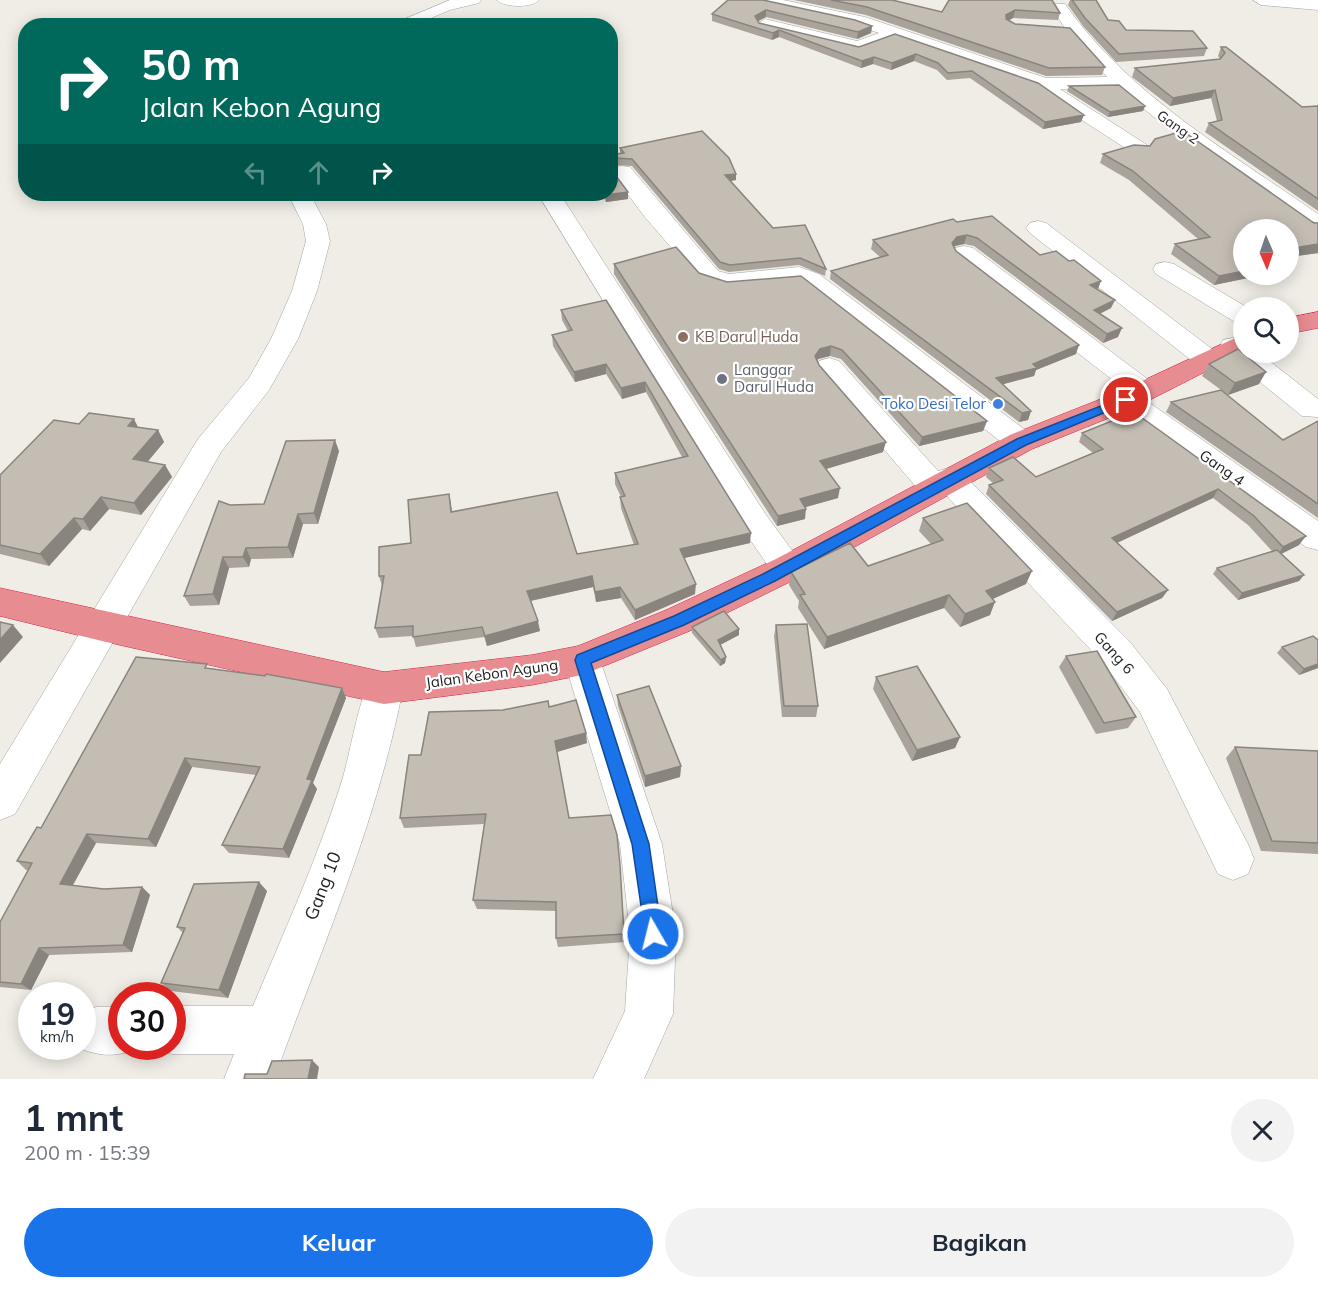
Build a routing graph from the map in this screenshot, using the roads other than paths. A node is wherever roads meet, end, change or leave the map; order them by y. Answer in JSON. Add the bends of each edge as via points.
{"nodes":[{"id":1,"x":473,"y":0,"type":"edge"},
{"id":2,"x":505,"y":0,"type":"edge"},
{"id":3,"x":531,"y":0,"type":"edge"},
{"id":4,"x":760,"y":0,"type":"edge"},
{"id":5,"x":1261,"y":0,"type":"edge"},
{"id":6,"x":1318,"y":5,"type":"edge"},
{"id":7,"x":1059,"y":7,"type":"edge"},
{"id":8,"x":416,"y":18,"type":"edge"},
{"id":9,"x":765,"y":24,"type":"edge"},
{"id":10,"x":1050,"y":27,"type":"edge"},
{"id":11,"x":1073,"y":29,"type":"junction"},
{"id":12,"x":895,"y":32,"type":"junction"},
{"id":13,"x":1140,"y":68,"type":"edge"},
{"id":14,"x":1115,"y":76,"type":"junction"},
{"id":15,"x":1044,"y":84,"type":"junction"},
{"id":16,"x":1140,"y":150,"type":"edge"},
{"id":17,"x":622,"y":172,"type":"dead end"},
{"id":18,"x":299,"y":201,"type":"edge"},
{"id":19,"x":553,"y":201,"type":"edge"},
{"id":20,"x":1318,"y":225,"type":"edge"},
{"id":21,"x":1038,"y":228,"type":"dead end"},
{"id":22,"x":964,"y":252,"type":"dead end"},
{"id":23,"x":1165,"y":269,"type":"dead end"},
{"id":24,"x":1318,"y":320,"type":"edge"},
{"id":25,"x":1299,"y":324,"type":"edge"},
{"id":26,"x":1232,"y":340,"type":"edge"},
{"id":27,"x":829,"y":367,"type":"dead end"},
{"id":28,"x":1135,"y":395,"type":"junction"},
{"id":29,"x":1312,"y":410,"type":"dead end"},
{"id":30,"x":1022,"y":442,"type":"junction"},
{"id":31,"x":941,"y":483,"type":"junction"},
{"id":32,"x":1318,"y":538,"type":"edge"},
{"id":33,"x":788,"y":568,"type":"junction"},
{"id":34,"x":1,"y":603,"type":"edge"},
{"id":35,"x":102,"y":627,"type":"junction"},
{"id":36,"x":582,"y":660,"type":"junction"},
{"id":37,"x":384,"y":688,"type":"junction"},
{"id":38,"x":1174,"y":739,"type":"junction"},
{"id":39,"x":1214,"y":763,"type":"dead end"},
{"id":40,"x":0,"y":801,"type":"edge"},
{"id":41,"x":1233,"y":859,"type":"dead end"},
{"id":42,"x":186,"y":1030,"type":"edge"},
{"id":43,"x":267,"y":1030,"type":"junction"},
{"id":44,"x":249,"y":1079,"type":"edge"},
{"id":45,"x":618,"y":1079,"type":"edge"}],
"edges":[{"from":1,"to":8,"type":"street"},
{"from":2,"to":3,"type":"street"},
{"from":4,"to":12,"type":"street"},
{"from":5,"to":6,"type":"street"},
{"from":7,"to":11,"type":"street","name":"Gang 2"},
{"from":9,"to":12,"type":"street","via":[[858,47]]},
{"from":10,"to":11,"type":"street"},
{"from":11,"to":14,"type":"street","name":"Gang 2"},
{"from":12,"to":15,"type":"street"},
{"from":13,"to":14,"type":"street"},
{"from":14,"to":15,"type":"street"},
{"from":14,"to":20,"type":"street","name":"Gang 2","via":[[1158,113]]},
{"from":15,"to":16,"type":"street"},
{"from":17,"to":30,"type":"street","via":[[708,276],[728,282],[785,274],[810,279]]},
{"from":18,"to":35,"type":"street","via":[[314,218],[319,239],[305,296],[287,336],[248,403],[209,446]]},
{"from":19,"to":33,"type":"street","via":[[730,485]]},
{"from":21,"to":26,"type":"street"},
{"from":22,"to":28,"type":"street","name":"Gang 4"},
{"from":23,"to":26,"type":"street"},
{"from":24,"to":25,"type":"highway"},
{"from":26,"to":28,"type":"highway","name":"Jalan Kebon Agung"},
{"from":26,"to":29,"type":"street"},
{"from":27,"to":31,"type":"street","name":"Gang 6"},
{"from":28,"to":30,"type":"highway","name":"Jalan Kebon Agung"},
{"from":28,"to":32,"type":"street","name":"Gang 4"},
{"from":30,"to":31,"type":"highway","name":"Jalan Kebon Agung"},
{"from":31,"to":33,"type":"highway","name":"Jalan Kebon Agung"},
{"from":31,"to":38,"type":"street","name":"Gang 6","via":[[1117,653],[1154,700]]},
{"from":33,"to":36,"type":"highway","name":"Jalan Kebon Agung","via":[[679,621]]},
{"from":34,"to":35,"type":"highway","name":"Jalan Kebon Agung"},
{"from":35,"to":37,"type":"highway","name":"Jalan Kebon Agung"},
{"from":35,"to":40,"type":"street"},
{"from":36,"to":37,"type":"highway","name":"Jalan Kebon Agung","via":[[464,680]]},
{"from":36,"to":45,"type":"street","via":[[641,844],[653,934],[649,1014]]},
{"from":37,"to":43,"type":"street","name":"Gang 10","via":[[372,750]]},
{"from":38,"to":39,"type":"street"},
{"from":38,"to":41,"type":"street","name":"Gang 6"},
{"from":42,"to":43,"type":"street"},
{"from":43,"to":44,"type":"street","name":"Gang 10"}]}
